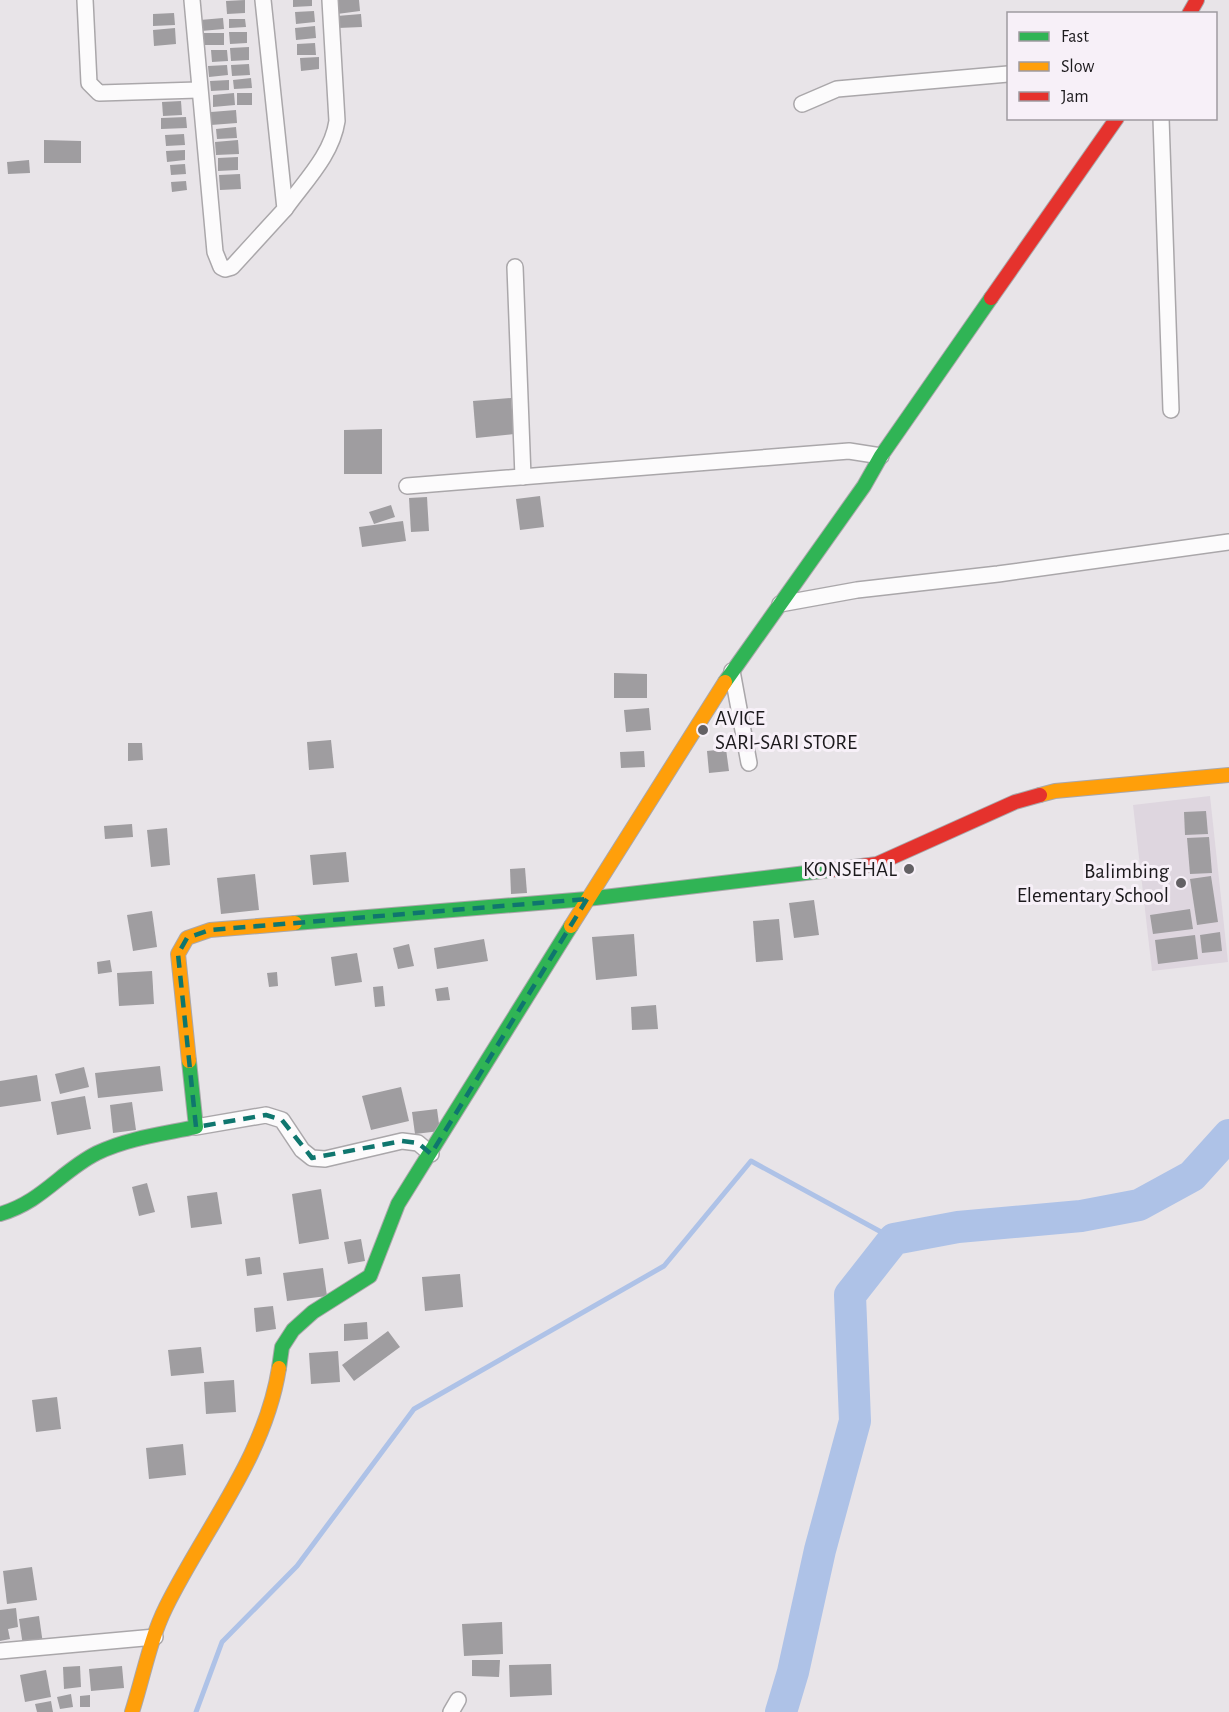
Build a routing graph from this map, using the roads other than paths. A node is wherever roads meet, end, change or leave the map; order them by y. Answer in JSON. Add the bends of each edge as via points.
{"nodes":[{"id":1,"x":85,"y":0,"type":"edge"},
{"id":2,"x":192,"y":0,"type":"edge"},
{"id":3,"x":263,"y":0,"type":"edge"},
{"id":4,"x":330,"y":0,"type":"edge"},
{"id":5,"x":1007,"y":74,"type":"edge"},
{"id":6,"x":198,"y":90,"type":"junction"},
{"id":7,"x":802,"y":104,"type":"dead end"},
{"id":8,"x":1116,"y":120,"type":"edge"},
{"id":9,"x":1161,"y":120,"type":"edge"},
{"id":10,"x":285,"y":209,"type":"junction"},
{"id":11,"x":515,"y":267,"type":"dead end"},
{"id":12,"x":1171,"y":410,"type":"dead end"},
{"id":13,"x":881,"y":456,"type":"junction"},
{"id":14,"x":523,"y":477,"type":"junction"},
{"id":15,"x":407,"y":486,"type":"dead end"},
{"id":16,"x":1229,"y":542,"type":"edge"},
{"id":17,"x":780,"y":604,"type":"junction"},
{"id":18,"x":732,"y":671,"type":"junction"},
{"id":19,"x":749,"y":763,"type":"dead end"},
{"id":20,"x":1229,"y":775,"type":"edge"},
{"id":21,"x":587,"y":899,"type":"junction"},
{"id":22,"x":196,"y":1127,"type":"junction"},
{"id":23,"x":432,"y":1154,"type":"junction"},
{"id":24,"x":0,"y":1214,"type":"edge"},
{"id":25,"x":155,"y":1637,"type":"junction"},
{"id":26,"x":0,"y":1651,"type":"edge"},
{"id":27,"x":132,"y":1712,"type":"edge"}],
"edges":[{"from":1,"to":6,"type":"street","via":[[89,83],[99,93]]},
{"from":2,"to":6,"type":"street"},
{"from":3,"to":10,"type":"street"},
{"from":4,"to":10,"type":"street","via":[[337,121],[334,136]]},
{"from":5,"to":7,"type":"street","via":[[837,89]]},
{"from":6,"to":10,"type":"street","via":[[215,252],[221,267],[232,267]]},
{"from":8,"to":13,"type":"street"},
{"from":9,"to":12,"type":"street"},
{"from":11,"to":14,"type":"street"},
{"from":13,"to":14,"type":"street","via":[[849,451]]},
{"from":13,"to":17,"type":"street"},
{"from":14,"to":15,"type":"street"},
{"from":16,"to":17,"type":"street","via":[[857,590]]},
{"from":17,"to":18,"type":"street"},
{"from":18,"to":19,"type":"street"},
{"from":18,"to":21,"type":"street"},
{"from":20,"to":21,"type":"street","via":[[1055,791],[1015,802],[877,864]]},
{"from":21,"to":22,"type":"street","via":[[210,930],[187,938],[178,954]]},
{"from":21,"to":23,"type":"street"},
{"from":22,"to":23,"type":"street","via":[[266,1115],[282,1120],[312,1158],[325,1159],[402,1141],[418,1143]]},
{"from":22,"to":24,"type":"street","via":[[110,1148],[85,1159],[33,1204]]},
{"from":23,"to":25,"type":"street","via":[[398,1204],[370,1276],[314,1312],[293,1330],[282,1347],[275,1391],[255,1448],[165,1609]]},
{"from":25,"to":26,"type":"street"},
{"from":25,"to":27,"type":"street"}]}
